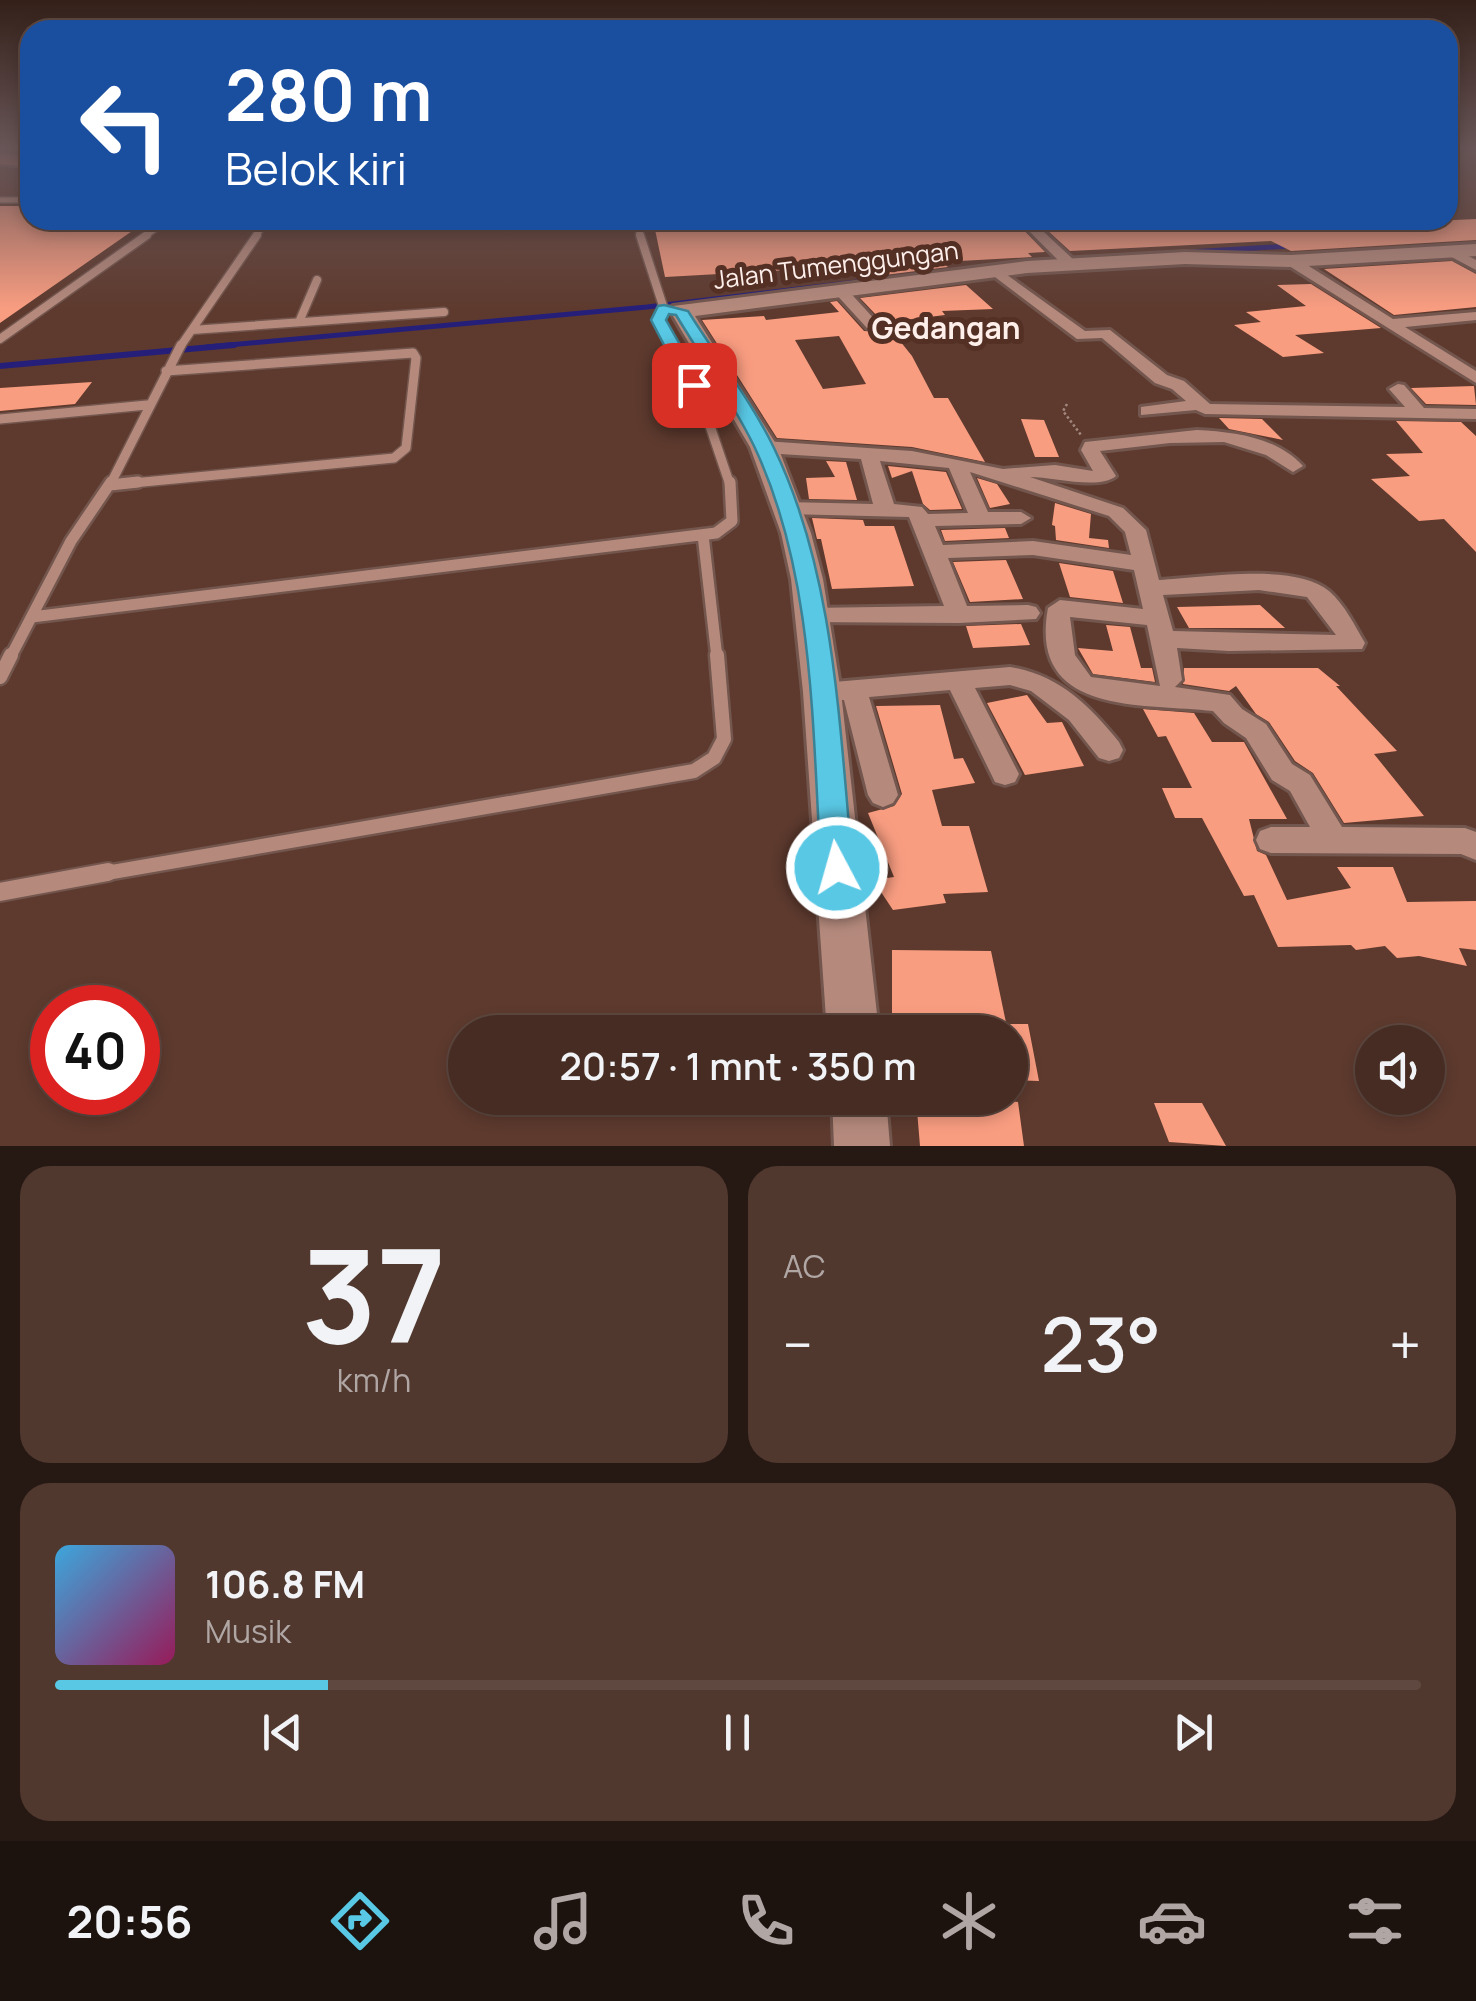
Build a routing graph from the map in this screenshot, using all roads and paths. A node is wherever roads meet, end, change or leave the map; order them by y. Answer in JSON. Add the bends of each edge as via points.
{"nodes":[{"id":1,"x":154,"y":230,"type":"edge"},
{"id":2,"x":260,"y":230,"type":"edge"},
{"id":3,"x":639,"y":230,"type":"edge"},
{"id":4,"x":1034,"y":230,"type":"edge"},
{"id":5,"x":1476,"y":250,"type":"edge"},
{"id":6,"x":1451,"y":251,"type":"junction"},
{"id":7,"x":1064,"y":260,"type":"junction"},
{"id":8,"x":1292,"y":261,"type":"junction"},
{"id":9,"x":1476,"y":266,"type":"edge"},
{"id":10,"x":996,"y":271,"type":"junction"},
{"id":11,"x":316,"y":280,"type":"dead end"},
{"id":12,"x":839,"y":290,"type":"junction"},
{"id":13,"x":667,"y":307,"type":"junction"},
{"id":14,"x":444,"y":312,"type":"dead end"},
{"id":15,"x":1055,"y":315,"type":"junction"},
{"id":16,"x":1476,"y":316,"type":"edge"},
{"id":17,"x":1031,"y":318,"type":"dead end"},
{"id":18,"x":299,"y":322,"type":"junction"},
{"id":19,"x":1394,"y":323,"type":"junction"},
{"id":20,"x":872,"y":325,"type":"dead end"},
{"id":21,"x":192,"y":330,"type":"junction"},
{"id":22,"x":0,"y":339,"type":"edge"},
{"id":23,"x":166,"y":371,"type":"junction"},
{"id":24,"x":1476,"y":378,"type":"edge"},
{"id":25,"x":1398,"y":389,"type":"dead end"},
{"id":26,"x":1068,"y":404,"type":"dead end"},
{"id":27,"x":148,"y":406,"type":"junction"},
{"id":28,"x":1202,"y":407,"type":"junction"},
{"id":29,"x":1147,"y":410,"type":"dead end"},
{"id":30,"x":1476,"y":414,"type":"edge"},
{"id":31,"x":1421,"y":415,"type":"junction"},
{"id":32,"x":0,"y":419,"type":"edge"},
{"id":33,"x":1227,"y":435,"type":"junction"},
{"id":34,"x":764,"y":447,"type":"junction"},
{"id":35,"x":1090,"y":448,"type":"junction"},
{"id":36,"x":869,"y":454,"type":"junction"},
{"id":37,"x":956,"y":463,"type":"junction"},
{"id":38,"x":1293,"y":466,"type":"dead end"},
{"id":39,"x":1004,"y":472,"type":"junction"},
{"id":40,"x":110,"y":485,"type":"junction"},
{"id":41,"x":786,"y":508,"type":"junction"},
{"id":42,"x":885,"y":510,"type":"junction"},
{"id":43,"x":1021,"y":518,"type":"dead end"},
{"id":44,"x":981,"y":519,"type":"junction"},
{"id":45,"x":922,"y":520,"type":"junction"},
{"id":46,"x":703,"y":535,"type":"junction"},
{"id":47,"x":935,"y":552,"type":"junction"},
{"id":48,"x":1142,"y":564,"type":"junction"},
{"id":49,"x":1148,"y":588,"type":"junction"},
{"id":50,"x":1028,"y":613,"type":"dead end"},
{"id":51,"x":959,"y":615,"type":"junction"},
{"id":52,"x":811,"y":616,"type":"junction"},
{"id":53,"x":32,"y":617,"type":"junction"},
{"id":54,"x":1160,"y":628,"type":"junction"},
{"id":55,"x":0,"y":677,"type":"edge"},
{"id":56,"x":1169,"y":680,"type":"dead end"},
{"id":57,"x":958,"y":681,"type":"junction"},
{"id":58,"x":838,"y":690,"type":"junction"},
{"id":59,"x":1109,"y":750,"type":"dead end"},
{"id":60,"x":1005,"y":774,"type":"dead end"},
{"id":61,"x":883,"y":795,"type":"dead end"},
{"id":62,"x":1271,"y":840,"type":"dead end"},
{"id":63,"x":1334,"y":840,"type":"junction"},
{"id":64,"x":1476,"y":847,"type":"edge"},
{"id":65,"x":0,"y":892,"type":"edge"},
{"id":66,"x":852,"y":1015,"type":"edge"},
{"id":67,"x":860,"y":1115,"type":"edge"},
{"id":68,"x":862,"y":1146,"type":"edge"}],
"edges":[{"from":1,"to":22,"type":"lane"},
{"from":2,"to":21,"type":"lane"},
{"from":3,"to":13,"type":"lane"},
{"from":4,"to":7,"type":"street"},
{"from":5,"to":6,"type":"street","name":"Jalan Tumenggungan"},
{"from":6,"to":8,"type":"street","name":"Jalan Tumenggungan"},
{"from":6,"to":9,"type":"street"},
{"from":7,"to":8,"type":"street","name":"Jalan Tumenggungan"},
{"from":7,"to":10,"type":"street","name":"Jalan Tumenggungan"},
{"from":8,"to":19,"type":"street"},
{"from":10,"to":12,"type":"street","name":"Jalan Tumenggungan"},
{"from":10,"to":15,"type":"street","via":[[1010,291]]},
{"from":11,"to":18,"type":"lane"},
{"from":12,"to":13,"type":"street","name":"Jalan Tumenggungan"},
{"from":12,"to":20,"type":"street"},
{"from":13,"to":34,"type":"street"},
{"from":13,"to":46,"type":"lane","via":[[658,320],[694,385],[734,496],[732,521]]},
{"from":14,"to":18,"type":"lane"},
{"from":15,"to":17,"type":"street"},
{"from":15,"to":28,"type":"street","via":[[1078,333],[1105,334]]},
{"from":16,"to":19,"type":"street"},
{"from":18,"to":21,"type":"lane"},
{"from":19,"to":24,"type":"street"},
{"from":21,"to":23,"type":"lane"},
{"from":23,"to":27,"type":"lane"},
{"from":23,"to":40,"type":"lane","via":[[412,353],[406,448],[394,458]]},
{"from":25,"to":31,"type":"street"},
{"from":26,"to":35,"type":"path","via":[[1063,411]]},
{"from":27,"to":32,"type":"lane"},
{"from":27,"to":40,"type":"lane"},
{"from":28,"to":29,"type":"street"},
{"from":28,"to":31,"type":"street"},
{"from":28,"to":33,"type":"street"},
{"from":30,"to":31,"type":"street"},
{"from":33,"to":35,"type":"street"},
{"from":33,"to":38,"type":"street","via":[[1274,451]]},
{"from":34,"to":36,"type":"street"},
{"from":34,"to":41,"type":"street"},
{"from":35,"to":39,"type":"street","via":[[1104,477]]},
{"from":36,"to":37,"type":"street"},
{"from":36,"to":42,"type":"street"},
{"from":37,"to":39,"type":"street"},
{"from":37,"to":44,"type":"street"},
{"from":39,"to":48,"type":"street","via":[[1116,512],[1134,530]]},
{"from":40,"to":53,"type":"lane","via":[[71,541]]},
{"from":41,"to":42,"type":"street"},
{"from":41,"to":52,"type":"street"},
{"from":42,"to":45,"type":"street","via":[[915,511]]},
{"from":43,"to":44,"type":"street"},
{"from":44,"to":45,"type":"street"},
{"from":45,"to":47,"type":"street"},
{"from":46,"to":53,"type":"lane"},
{"from":46,"to":65,"type":"lane","via":[[724,739],[714,758],[694,771]]},
{"from":47,"to":48,"type":"street","via":[[1045,549]]},
{"from":47,"to":51,"type":"street"},
{"from":48,"to":49,"type":"street"},
{"from":49,"to":54,"type":"street"},
{"from":49,"to":54,"type":"street","via":[[1307,588],[1320,595],[1354,642],[1248,644]]},
{"from":50,"to":51,"type":"street"},
{"from":51,"to":52,"type":"street"},
{"from":52,"to":58,"type":"street"},
{"from":53,"to":55,"type":"lane"},
{"from":54,"to":56,"type":"street"},
{"from":54,"to":63,"type":"street","via":[[1060,608],[1066,668],[1092,688],[1221,702],[1256,731],[1282,772],[1300,783]]},
{"from":57,"to":58,"type":"street"},
{"from":57,"to":59,"type":"street","via":[[1032,677],[1063,699]]},
{"from":57,"to":60,"type":"street"},
{"from":58,"to":61,"type":"street"},
{"from":58,"to":66,"type":"street"},
{"from":62,"to":63,"type":"street"},
{"from":63,"to":64,"type":"street","via":[[1465,841]]},
{"from":67,"to":68,"type":"street"}]}
